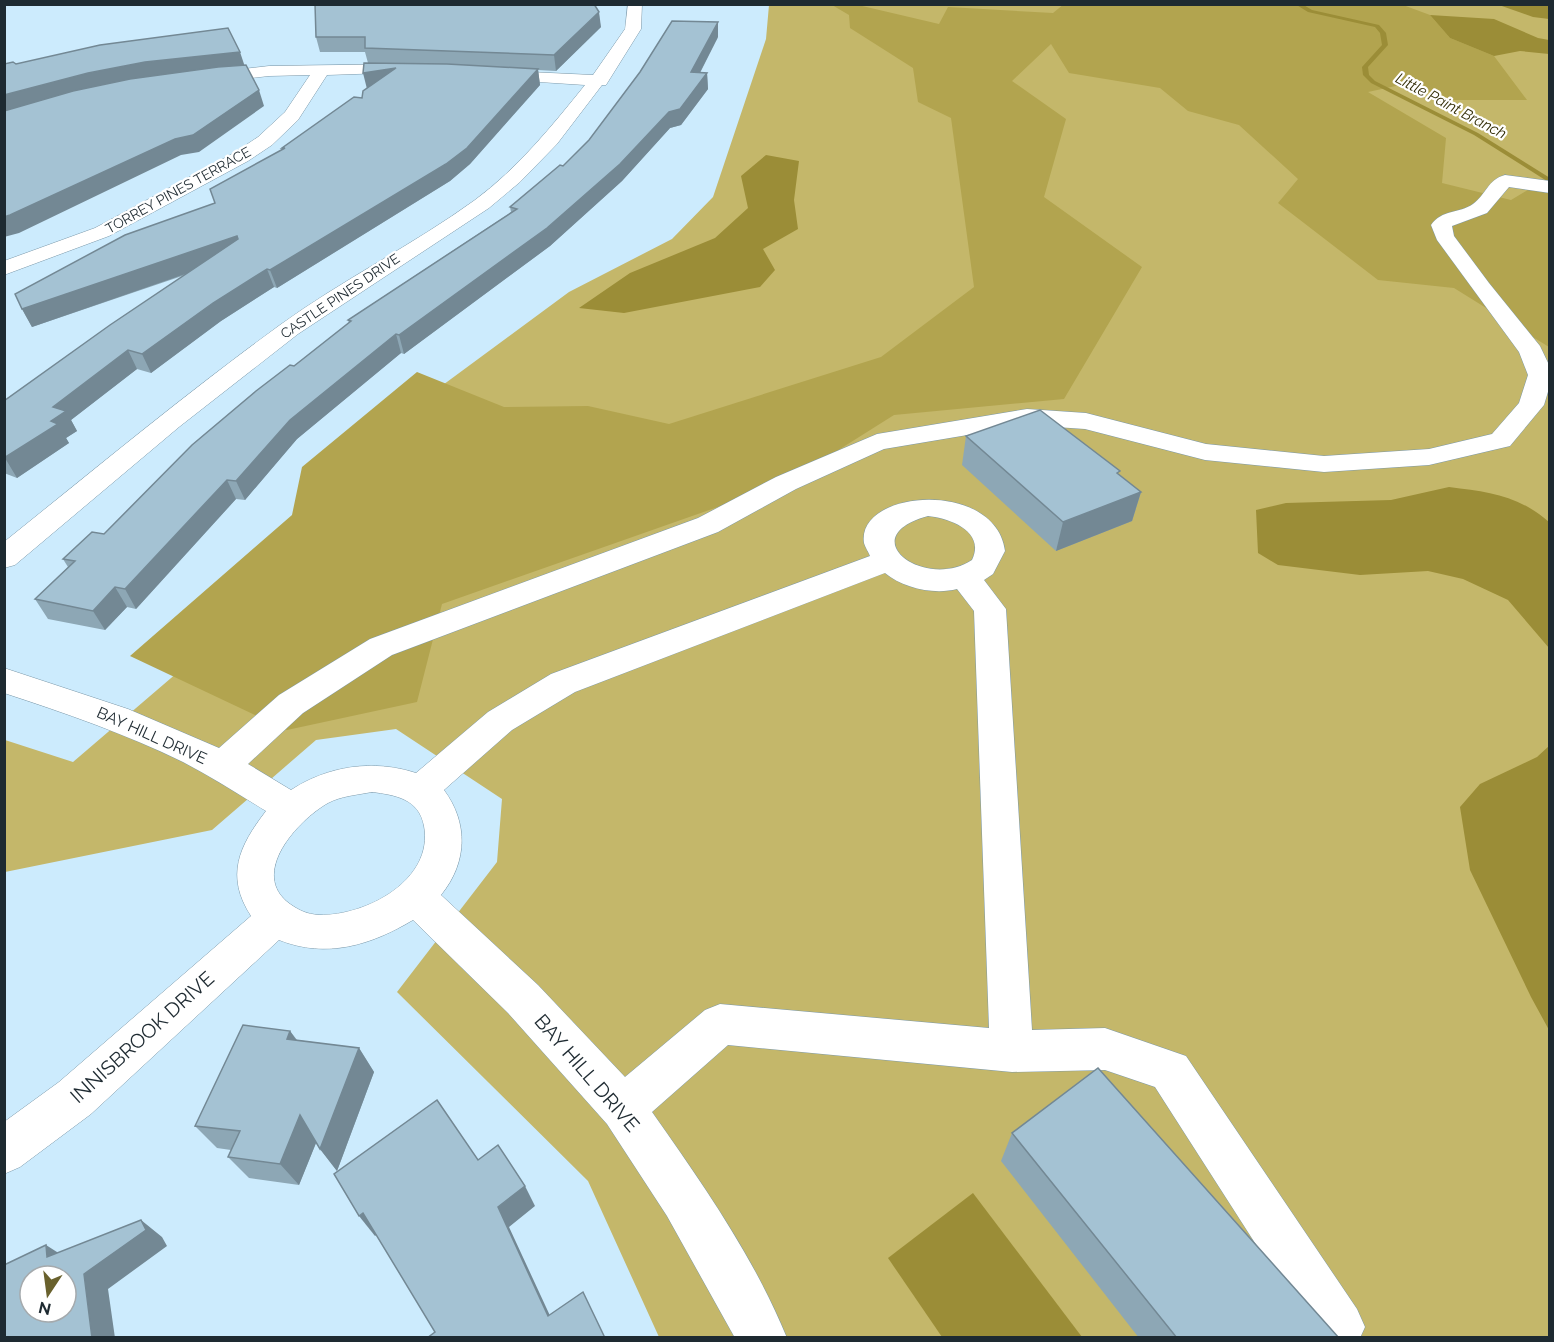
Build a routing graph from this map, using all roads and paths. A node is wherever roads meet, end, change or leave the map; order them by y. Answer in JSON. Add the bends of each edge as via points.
{"nodes":[{"id":1,"x":634,"y":4,"type":"edge"},
{"id":2,"x":322,"y":70,"type":"junction"},
{"id":3,"x":430,"y":70,"type":"edge"},
{"id":4,"x":478,"y":73,"type":"edge"},
{"id":5,"x":191,"y":80,"type":"edge"},
{"id":6,"x":600,"y":81,"type":"junction"},
{"id":7,"x":1550,"y":187,"type":"edge"},
{"id":8,"x":4,"y":269,"type":"edge"},
{"id":9,"x":11,"y":544,"type":"edge"},
{"id":10,"x":887,"y":561,"type":"junction"},
{"id":11,"x":964,"y":577,"type":"junction"},
{"id":12,"x":4,"y":680,"type":"edge"},
{"id":13,"x":222,"y":767,"type":"junction"},
{"id":14,"x":420,"y":790,"type":"junction"},
{"id":15,"x":291,"y":808,"type":"junction"},
{"id":16,"x":416,"y":897,"type":"junction"},
{"id":17,"x":276,"y":918,"type":"junction"},
{"id":18,"x":1012,"y":1051,"type":"junction"},
{"id":19,"x":623,"y":1108,"type":"junction"},
{"id":20,"x":4,"y":1151,"type":"edge"},
{"id":21,"x":1339,"y":1327,"type":"dead end"},
{"id":22,"x":762,"y":1338,"type":"edge"}],
"edges":[{"from":1,"to":6,"type":"street","name":"CASTLE PINES DRIVE","via":[[633,29]]},
{"from":2,"to":3,"type":"street"},
{"from":2,"to":5,"type":"street","via":[[268,71]]},
{"from":2,"to":8,"type":"street","name":"TORREY PINES TERRACE","via":[[292,116],[241,157],[102,232]]},
{"from":4,"to":6,"type":"street"},
{"from":6,"to":9,"type":"street","name":"CASTLE PINES DRIVE","via":[[550,140],[482,204],[290,329]]},
{"from":7,"to":13,"type":"street","via":[[1505,180],[1494,188],[1484,208],[1444,220],[1441,225],[1444,236],[1481,288],[1531,351],[1540,375],[1532,405],[1501,440],[1429,457],[1324,464],[1204,452],[1086,421],[1027,417],[877,442],[786,483],[708,525],[381,647],[291,704]]},
{"from":10,"to":11,"type":"street","via":[[898,570],[931,581]]},
{"from":10,"to":11,"type":"street","via":[[879,549],[878,537],[894,516],[910,510],[946,509],[978,524],[992,547],[979,570]]},
{"from":10,"to":14,"type":"street","via":[[563,683],[500,721]]},
{"from":11,"to":18,"type":"street","via":[[990,609]]},
{"from":12,"to":13,"type":"street","name":"BAY HILL DRIVE","via":[[75,702]]},
{"from":13,"to":15,"type":"street","name":"BAY HILL DRIVE"},
{"from":14,"to":15,"type":"street","via":[[398,781],[372,778],[343,782],[315,792]]},
{"from":14,"to":16,"type":"street","via":[[436,806],[444,826],[444,850],[434,874]]},
{"from":15,"to":17,"type":"street","via":[[262,845],[254,878],[260,900]]},
{"from":16,"to":17,"type":"street","via":[[390,916],[360,928],[328,933],[299,930]]},
{"from":16,"to":19,"type":"street","name":"BAY HILL DRIVE","via":[[523,999]]},
{"from":17,"to":20,"type":"street","name":"INNISBROOK DRIVE","via":[[75,1098]]},
{"from":18,"to":19,"type":"street","via":[[720,1024]]},
{"from":18,"to":21,"type":"street","via":[[1105,1049],[1170,1071]]},
{"from":19,"to":22,"type":"street","name":"BAY HILL DRIVE","via":[[684,1198]]}]}
